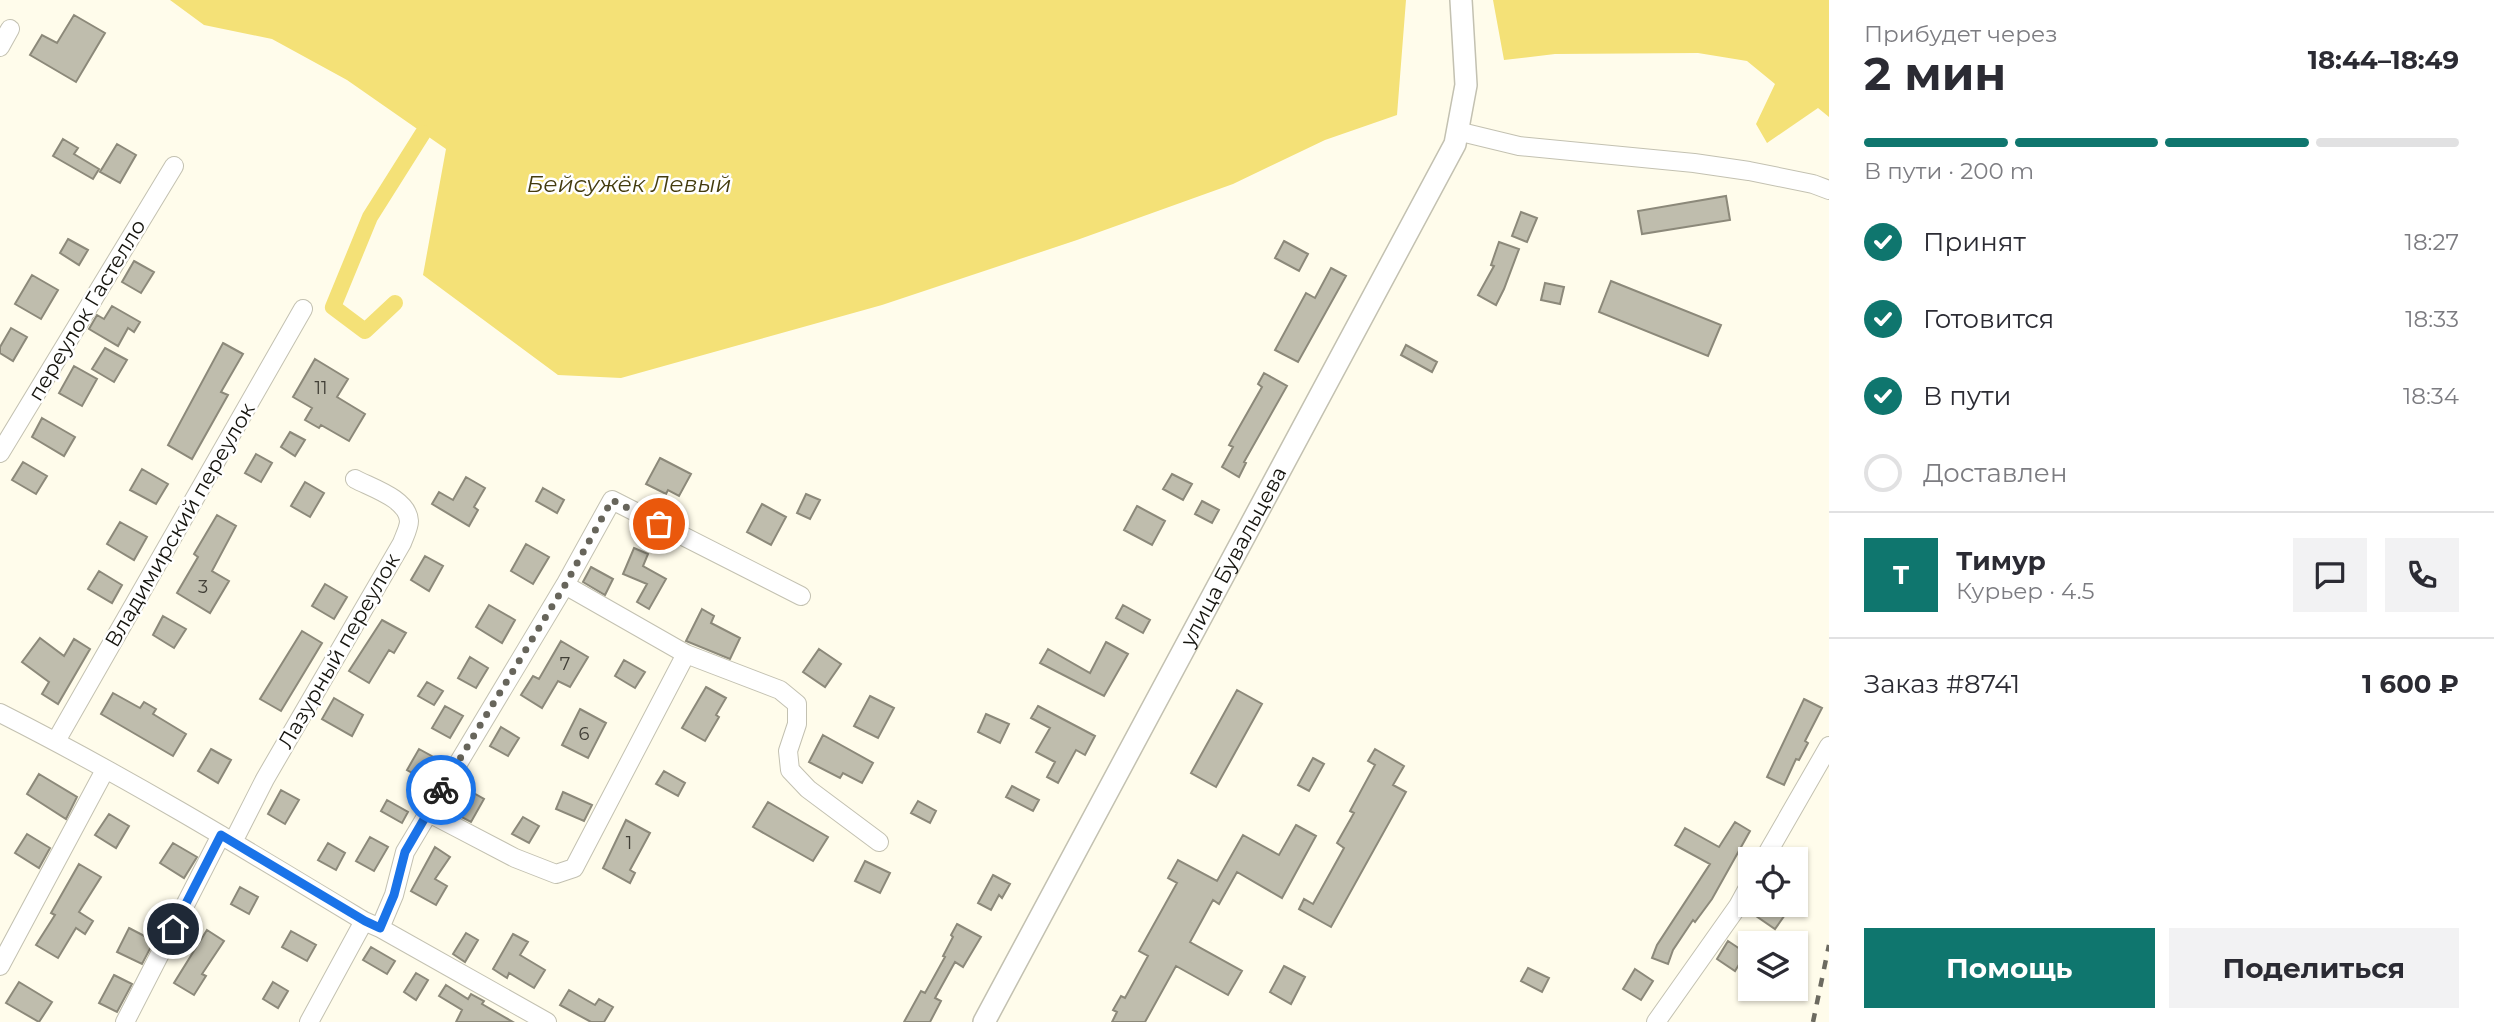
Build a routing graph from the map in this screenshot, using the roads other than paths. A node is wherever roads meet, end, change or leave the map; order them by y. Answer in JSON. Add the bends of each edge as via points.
{"nodes":[{"id":1,"x":1461,"y":0,"type":"edge"},
{"id":2,"x":10,"y":29,"type":"dead end"},
{"id":3,"x":0,"y":47,"type":"edge"},
{"id":4,"x":1457,"y":131,"type":"junction"},
{"id":5,"x":174,"y":166,"type":"dead end"},
{"id":6,"x":1829,"y":190,"type":"edge"},
{"id":7,"x":303,"y":309,"type":"dead end"},
{"id":8,"x":0,"y":453,"type":"edge"},
{"id":9,"x":355,"y":480,"type":"dead end"},
{"id":10,"x":565,"y":585,"type":"junction"},
{"id":11,"x":801,"y":596,"type":"dead end"},
{"id":12,"x":686,"y":654,"type":"junction"},
{"id":13,"x":0,"y":713,"type":"edge"},
{"id":14,"x":56,"y":741,"type":"junction"},
{"id":15,"x":1829,"y":746,"type":"edge"},
{"id":16,"x":106,"y":769,"type":"junction"},
{"id":17,"x":427,"y":813,"type":"junction"},
{"id":18,"x":227,"y":839,"type":"junction"},
{"id":19,"x":879,"y":842,"type":"dead end"},
{"id":20,"x":1771,"y":847,"type":"edge"},
{"id":21,"x":1738,"y":906,"type":"edge"},
{"id":22,"x":372,"y":925,"type":"junction"},
{"id":23,"x":0,"y":966,"type":"edge"},
{"id":24,"x":125,"y":1022,"type":"edge"},
{"id":25,"x":309,"y":1022,"type":"edge"},
{"id":26,"x":547,"y":1022,"type":"edge"},
{"id":27,"x":984,"y":1022,"type":"edge"},
{"id":28,"x":1656,"y":1022,"type":"edge"}],
"edges":[{"from":1,"to":4,"type":"street","name":"улица Бувальцева","via":[[1466,85]]},
{"from":2,"to":3,"type":"street"},
{"from":4,"to":6,"type":"street","via":[[1519,146],[1722,167]]},
{"from":4,"to":27,"type":"street","name":"улица Бувальцева","via":[[1455,144]]},
{"from":5,"to":8,"type":"street","name":"переулок Гастелло"},
{"from":7,"to":14,"type":"street","name":"Владимирский переулок"},
{"from":9,"to":18,"type":"street","name":"Лазурный переулок","via":[[405,509],[409,522],[402,543]]},
{"from":10,"to":11,"type":"street","via":[[612,500]]},
{"from":10,"to":12,"type":"street"},
{"from":10,"to":17,"type":"street"},
{"from":12,"to":17,"type":"street","via":[[575,868],[556,874]]},
{"from":12,"to":19,"type":"street","via":[[780,690],[797,704],[797,724],[788,751],[790,770]]},
{"from":13,"to":14,"type":"street"},
{"from":14,"to":16,"type":"street"},
{"from":15,"to":20,"type":"street"},
{"from":16,"to":18,"type":"street"},
{"from":16,"to":23,"type":"street"},
{"from":17,"to":22,"type":"street","via":[[405,852],[394,895]]},
{"from":18,"to":22,"type":"street"},
{"from":18,"to":24,"type":"street","name":"Лазурный переулок"},
{"from":21,"to":28,"type":"street"},
{"from":22,"to":25,"type":"street"},
{"from":22,"to":26,"type":"street"}]}
